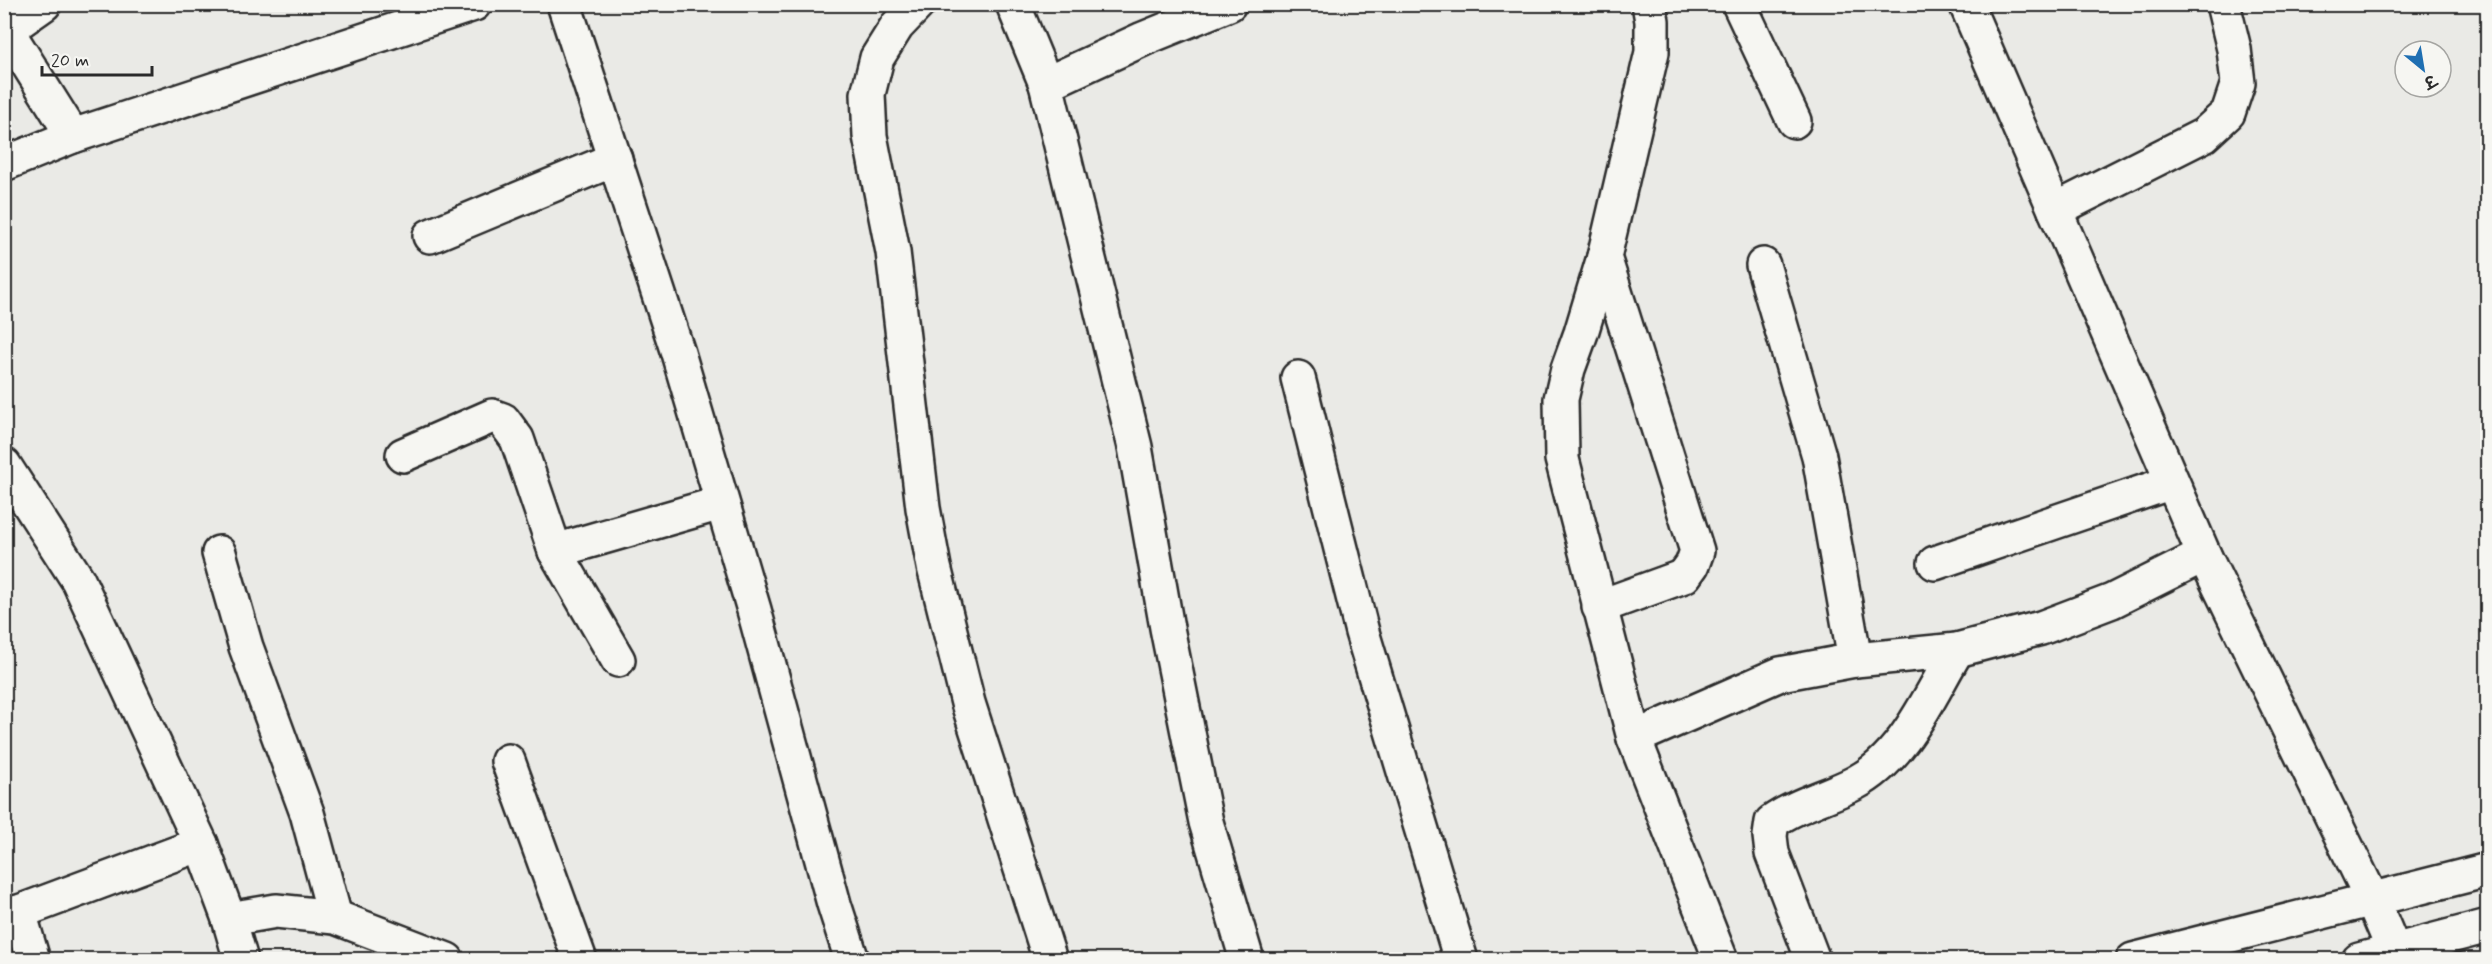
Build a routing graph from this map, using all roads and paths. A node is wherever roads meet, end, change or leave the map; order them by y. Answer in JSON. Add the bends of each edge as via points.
{"nodes":[{"id":1,"x":44,"y":4,"type":"edge"},
{"id":2,"x":474,"y":4,"type":"edge"},
{"id":3,"x":564,"y":4,"type":"edge"},
{"id":4,"x":918,"y":4,"type":"edge"},
{"id":5,"x":1013,"y":4,"type":"edge"},
{"id":6,"x":1229,"y":4,"type":"edge"},
{"id":7,"x":1648,"y":4,"type":"edge"},
{"id":8,"x":1739,"y":4,"type":"edge"},
{"id":9,"x":1966,"y":4,"type":"edge"},
{"id":10,"x":2223,"y":4,"type":"edge"},
{"id":11,"x":396,"y":17,"type":"edge"},
{"id":12,"x":6,"y":28,"type":"edge"},
{"id":13,"x":1046,"y":84,"type":"junction"},
{"id":14,"x":1794,"y":121,"type":"dead end"},
{"id":15,"x":72,"y":136,"type":"junction"},
{"id":16,"x":615,"y":159,"type":"junction"},
{"id":17,"x":4,"y":164,"type":"edge"},
{"id":18,"x":2055,"y":210,"type":"junction"},
{"id":19,"x":430,"y":236,"type":"dead end"},
{"id":20,"x":1604,"y":257,"type":"junction"},
{"id":21,"x":1763,"y":265,"type":"dead end"},
{"id":22,"x":1298,"y":378,"type":"dead end"},
{"id":23,"x":403,"y":455,"type":"dead end"},
{"id":24,"x":4,"y":465,"type":"edge"},
{"id":25,"x":2172,"y":482,"type":"junction"},
{"id":26,"x":721,"y":503,"type":"junction"},
{"id":27,"x":555,"y":551,"type":"junction"},
{"id":28,"x":219,"y":553,"type":"dead end"},
{"id":29,"x":2204,"y":555,"type":"junction"},
{"id":30,"x":1935,"y":563,"type":"dead end"},
{"id":31,"x":1599,"y":607,"type":"junction"},
{"id":32,"x":1957,"y":650,"type":"junction"},
{"id":33,"x":618,"y":660,"type":"dead end"},
{"id":34,"x":1855,"y":660,"type":"junction"},
{"id":35,"x":1634,"y":738,"type":"junction"},
{"id":36,"x":508,"y":761,"type":"dead end"},
{"id":37,"x":201,"y":844,"type":"junction"},
{"id":38,"x":2487,"y":870,"type":"edge"},
{"id":39,"x":2373,"y":899,"type":"junction"},
{"id":40,"x":12,"y":913,"type":"edge"},
{"id":41,"x":335,"y":917,"type":"junction"},
{"id":42,"x":229,"y":919,"type":"junction"},
{"id":43,"x":2487,"y":927,"type":"edge"},
{"id":44,"x":2394,"y":951,"type":"junction"},
{"id":45,"x":434,"y":957,"type":"edge"},
{"id":46,"x":33,"y":960,"type":"edge"},
{"id":47,"x":241,"y":960,"type":"edge"},
{"id":48,"x":580,"y":960,"type":"edge"},
{"id":49,"x":852,"y":960,"type":"edge"},
{"id":50,"x":1050,"y":960,"type":"edge"},
{"id":51,"x":1247,"y":960,"type":"edge"},
{"id":52,"x":1461,"y":960,"type":"edge"},
{"id":53,"x":1721,"y":960,"type":"edge"},
{"id":54,"x":1813,"y":960,"type":"edge"},
{"id":55,"x":2133,"y":960,"type":"edge"},
{"id":56,"x":2359,"y":960,"type":"edge"}],
"edges":[{"from":1,"to":12,"type":"main road"},
{"from":2,"to":11,"type":"main road"},
{"from":3,"to":16,"type":"main road"},
{"from":4,"to":50,"type":"main road","via":[[897,26],[877,58],[868,94],[870,136],[893,252],[923,508],[934,567],[968,703]]},
{"from":5,"to":13,"type":"main road"},
{"from":6,"to":13,"type":"main road"},
{"from":7,"to":20,"type":"main road","via":[[1652,52]]},
{"from":8,"to":14,"type":"main road"},
{"from":9,"to":18,"type":"main road"},
{"from":10,"to":18,"type":"main road","via":[[2238,83],[2228,113],[2204,135]]},
{"from":11,"to":15,"type":"main road"},
{"from":12,"to":15,"type":"main road"},
{"from":13,"to":51,"type":"main road","via":[[1135,447],[1206,822]]},
{"from":15,"to":17,"type":"main road"},
{"from":16,"to":19,"type":"main road"},
{"from":16,"to":26,"type":"main road","via":[[678,353]]},
{"from":18,"to":25,"type":"main road"},
{"from":20,"to":31,"type":"main road","via":[[1568,369],[1560,422],[1562,459]]},
{"from":20,"to":31,"type":"main road","via":[[1696,551],[1684,576]]},
{"from":21,"to":34,"type":"main road","via":[[1819,456]]},
{"from":22,"to":52,"type":"main road","via":[[1362,633]]},
{"from":23,"to":27,"type":"main road","via":[[492,416],[503,420],[517,439]]},
{"from":24,"to":37,"type":"main road","via":[[78,580]]},
{"from":25,"to":29,"type":"main road"},
{"from":25,"to":30,"type":"main road"},
{"from":26,"to":27,"type":"main road"},
{"from":26,"to":49,"type":"main road"},
{"from":27,"to":33,"type":"main road"},
{"from":28,"to":41,"type":"main road","via":[[246,647],[307,813]]},
{"from":29,"to":32,"type":"main road","via":[[2071,617]]},
{"from":29,"to":39,"type":"main road"},
{"from":31,"to":35,"type":"main road"},
{"from":32,"to":34,"type":"main road"},
{"from":32,"to":54,"type":"main road","via":[[1904,738],[1884,762],[1857,782],[1772,822],[1772,853]]},
{"from":34,"to":35,"type":"main road","via":[[1780,674]]},
{"from":35,"to":53,"type":"main road"},
{"from":36,"to":48,"type":"main road"},
{"from":37,"to":40,"type":"main road"},
{"from":37,"to":42,"type":"main road"},
{"from":38,"to":39,"type":"main road"},
{"from":39,"to":44,"type":"main road"},
{"from":39,"to":55,"type":"main road"},
{"from":40,"to":46,"type":"main road"},
{"from":41,"to":42,"type":"main road","via":[[276,911]]},
{"from":41,"to":45,"type":"main road"},
{"from":42,"to":47,"type":"main road"},
{"from":43,"to":44,"type":"main road"},
{"from":44,"to":56,"type":"main road"}]}
